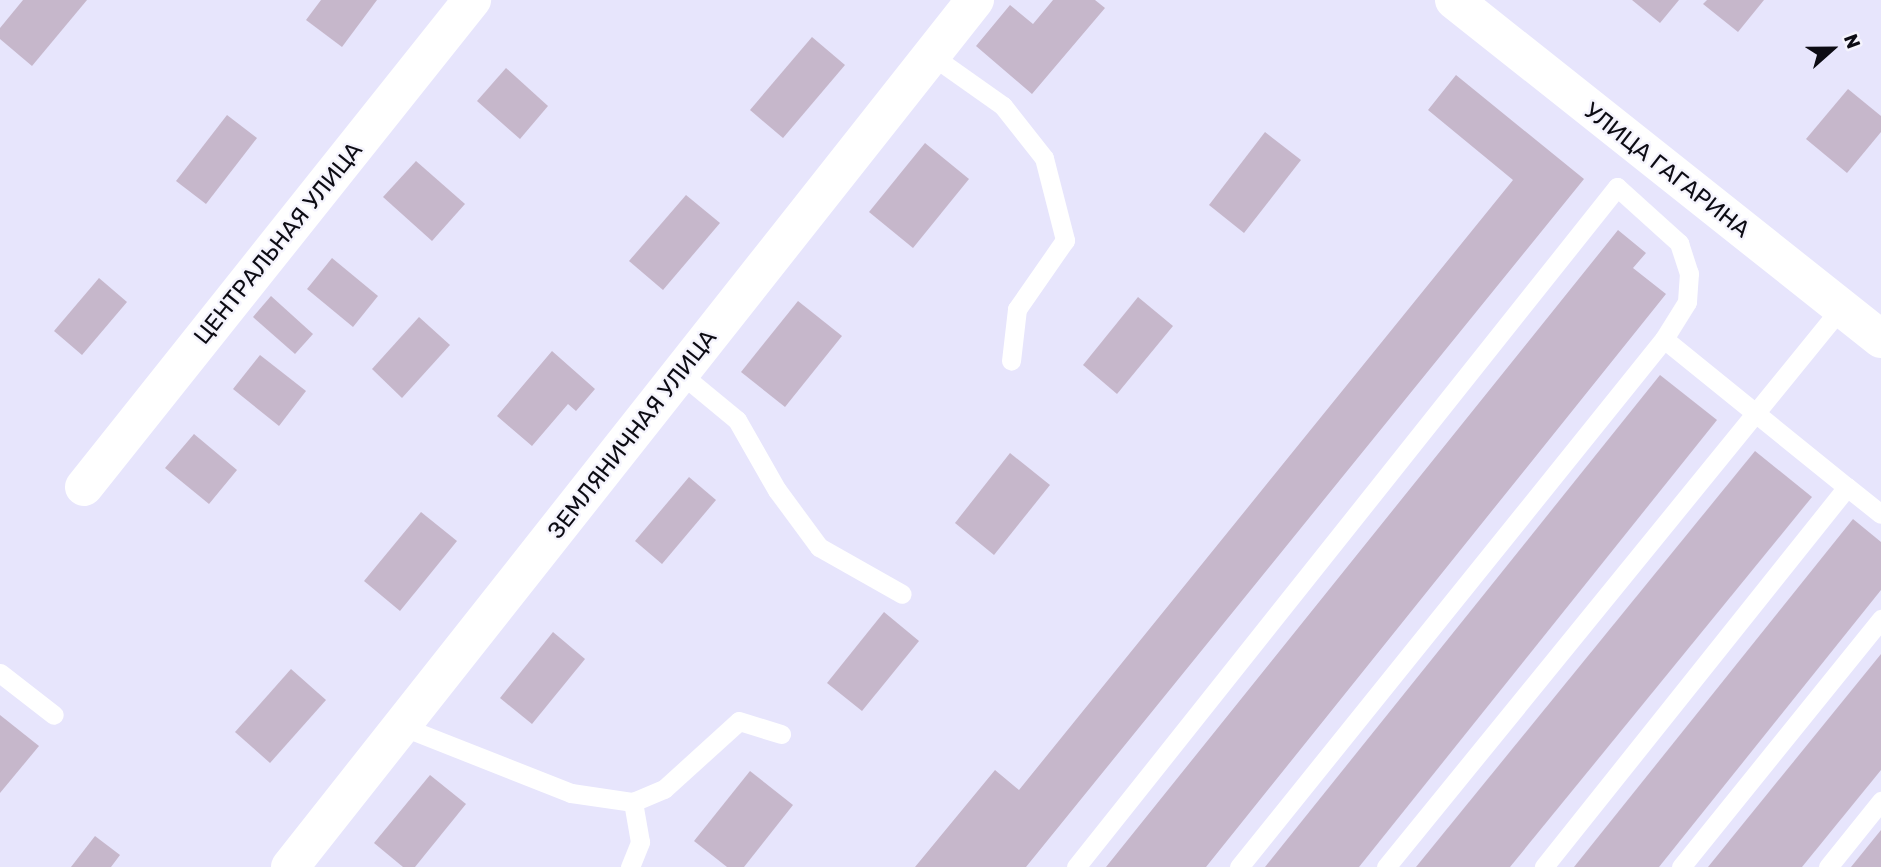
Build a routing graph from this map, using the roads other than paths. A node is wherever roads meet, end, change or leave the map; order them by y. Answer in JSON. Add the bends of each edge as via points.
{"nodes":[{"id":1,"x":472,"y":0,"type":"edge"},
{"id":2,"x":975,"y":0,"type":"edge"},
{"id":3,"x":1454,"y":0,"type":"edge"},
{"id":4,"x":931,"y":55,"type":"junction"},
{"id":5,"x":1841,"y":307,"type":"junction"},
{"id":6,"x":1664,"y":339,"type":"junction"},
{"id":7,"x":1881,"y":339,"type":"edge"},
{"id":8,"x":1010,"y":361,"type":"dead end"},
{"id":9,"x":680,"y":373,"type":"junction"},
{"id":10,"x":1754,"y":412,"type":"junction"},
{"id":11,"x":1847,"y":486,"type":"junction"},
{"id":12,"x":84,"y":487,"type":"dead end"},
{"id":13,"x":1881,"y":514,"type":"edge"},
{"id":14,"x":902,"y":594,"type":"dead end"},
{"id":15,"x":1881,"y":619,"type":"edge"},
{"id":16,"x":0,"y":673,"type":"edge"},
{"id":17,"x":54,"y":715,"type":"dead end"},
{"id":18,"x":401,"y":726,"type":"junction"},
{"id":19,"x":781,"y":734,"type":"dead end"},
{"id":20,"x":1881,"y":801,"type":"edge"},
{"id":21,"x":633,"y":802,"type":"junction"},
{"id":22,"x":289,"y":867,"type":"edge"},
{"id":23,"x":630,"y":867,"type":"edge"},
{"id":24,"x":1076,"y":867,"type":"edge"},
{"id":25,"x":1239,"y":867,"type":"edge"},
{"id":26,"x":1386,"y":867,"type":"edge"},
{"id":27,"x":1544,"y":867,"type":"edge"},
{"id":28,"x":1681,"y":867,"type":"edge"},
{"id":29,"x":1828,"y":867,"type":"edge"}],
"edges":[{"from":1,"to":12,"type":"street","name":"ЦЕНТРАЛЬНАЯ УЛИЦА"},
{"from":2,"to":4,"type":"street","name":"ЗЕМЛЯНИЧНАЯ УЛИЦА"},
{"from":3,"to":5,"type":"street","name":"УЛИЦА ГАГАРИНА"},
{"from":4,"to":8,"type":"lane","via":[[1003,106],[1044,158],[1065,240],[1017,309]]},
{"from":4,"to":9,"type":"street","name":"ЗЕМЛЯНИЧНАЯ УЛИЦА"},
{"from":5,"to":7,"type":"street","name":"УЛИЦА ГАГАРИНА"},
{"from":5,"to":10,"type":"lane"},
{"from":6,"to":10,"type":"lane"},
{"from":6,"to":24,"type":"lane","via":[[1686,302],[1689,273],[1678,243],[1617,187]]},
{"from":6,"to":25,"type":"lane"},
{"from":9,"to":14,"type":"lane","via":[[737,420],[777,490],[819,547]]},
{"from":9,"to":18,"type":"street","name":"ЗЕМЛЯНИЧНАЯ УЛИЦА"},
{"from":10,"to":11,"type":"lane"},
{"from":10,"to":26,"type":"lane"},
{"from":11,"to":13,"type":"lane"},
{"from":11,"to":27,"type":"lane"},
{"from":15,"to":28,"type":"lane"},
{"from":16,"to":17,"type":"lane"},
{"from":18,"to":21,"type":"lane","via":[[572,793]]},
{"from":18,"to":22,"type":"street","name":"ЗЕМЛЯНИЧНАЯ УЛИЦА"},
{"from":19,"to":21,"type":"lane","via":[[739,721],[664,789]]},
{"from":20,"to":29,"type":"lane"},
{"from":21,"to":23,"type":"lane","via":[[640,842]]}]}
